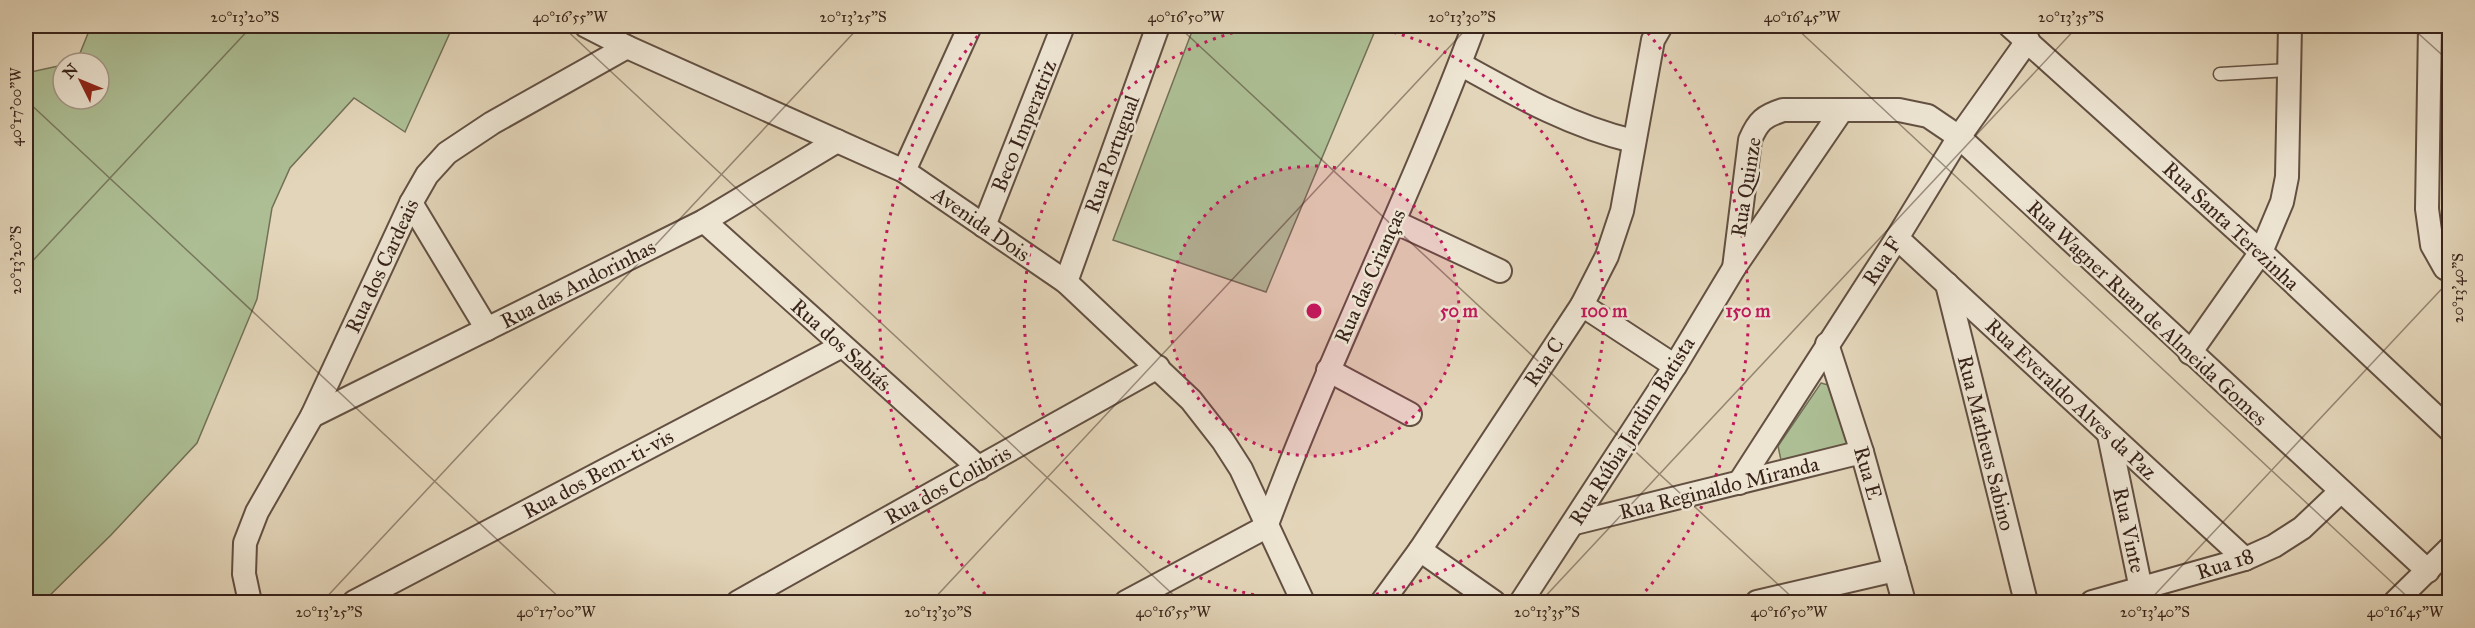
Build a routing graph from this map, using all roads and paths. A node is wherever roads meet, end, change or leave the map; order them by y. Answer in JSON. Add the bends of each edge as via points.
{"nodes":[{"id":1,"x":586,"y":26,"type":"edge"},
{"id":2,"x":611,"y":26,"type":"edge"},
{"id":3,"x":970,"y":26,"type":"edge"},
{"id":4,"x":1064,"y":26,"type":"edge"},
{"id":5,"x":1158,"y":26,"type":"edge"},
{"id":6,"x":1474,"y":26,"type":"edge"},
{"id":7,"x":1662,"y":26,"type":"edge"},
{"id":8,"x":2010,"y":26,"type":"edge"},
{"id":9,"x":2290,"y":26,"type":"edge"},
{"id":10,"x":2430,"y":26,"type":"edge"},
{"id":11,"x":2028,"y":40,"type":"junction"},
{"id":12,"x":627,"y":47,"type":"junction"},
{"id":13,"x":1460,"y":64,"type":"junction"},
{"id":14,"x":2290,"y":70,"type":"junction"},
{"id":15,"x":2220,"y":74,"type":"dead end"},
{"id":16,"x":1842,"y":110,"type":"junction"},
{"id":17,"x":1959,"y":137,"type":"junction"},
{"id":18,"x":837,"y":141,"type":"junction"},
{"id":19,"x":1634,"y":141,"type":"junction"},
{"id":20,"x":904,"y":171,"type":"junction"},
{"id":21,"x":411,"y":202,"type":"junction"},
{"id":22,"x":704,"y":221,"type":"junction"},
{"id":23,"x":1395,"y":222,"type":"junction"},
{"id":24,"x":984,"y":226,"type":"junction"},
{"id":25,"x":1897,"y":238,"type":"junction"},
{"id":26,"x":2261,"y":252,"type":"junction"},
{"id":27,"x":1734,"y":268,"type":"junction"},
{"id":28,"x":1500,"y":271,"type":"dead end"},
{"id":29,"x":2450,"y":271,"type":"edge"},
{"id":30,"x":1066,"y":282,"type":"junction"},
{"id":31,"x":1947,"y":284,"type":"junction"},
{"id":32,"x":1582,"y":305,"type":"junction"},
{"id":33,"x":487,"y":330,"type":"junction"},
{"id":34,"x":1827,"y":344,"type":"junction"},
{"id":35,"x":842,"y":346,"type":"junction"},
{"id":36,"x":2190,"y":353,"type":"junction"},
{"id":37,"x":1674,"y":366,"type":"junction"},
{"id":38,"x":1158,"y":367,"type":"junction"},
{"id":39,"x":1328,"y":370,"type":"junction"},
{"id":40,"x":1410,"y":414,"type":"dead end"},
{"id":41,"x":312,"y":416,"type":"junction"},
{"id":42,"x":2450,"y":430,"type":"edge"},
{"id":43,"x":2109,"y":435,"type":"junction"},
{"id":44,"x":1862,"y":452,"type":"junction"},
{"id":45,"x":979,"y":468,"type":"junction"},
{"id":46,"x":1739,"y":483,"type":"junction"},
{"id":47,"x":2341,"y":491,"type":"junction"},
{"id":48,"x":1575,"y":523,"type":"junction"},
{"id":49,"x":1266,"y":527,"type":"junction"},
{"id":50,"x":2450,"y":548,"type":"edge"},
{"id":51,"x":1420,"y":550,"type":"junction"},
{"id":52,"x":2245,"y":559,"type":"junction"},
{"id":53,"x":1895,"y":570,"type":"junction"},
{"id":54,"x":2428,"y":571,"type":"junction"},
{"id":55,"x":2141,"y":589,"type":"junction"},
{"id":56,"x":1140,"y":599,"type":"edge"},
{"id":57,"x":250,"y":603,"type":"edge"},
{"id":58,"x":354,"y":603,"type":"edge"},
{"id":59,"x":738,"y":603,"type":"edge"},
{"id":60,"x":1303,"y":603,"type":"edge"},
{"id":61,"x":1382,"y":603,"type":"edge"},
{"id":62,"x":1494,"y":603,"type":"edge"},
{"id":63,"x":1521,"y":603,"type":"edge"},
{"id":64,"x":1756,"y":603,"type":"edge"},
{"id":65,"x":1904,"y":603,"type":"edge"},
{"id":66,"x":2026,"y":603,"type":"edge"},
{"id":67,"x":2092,"y":603,"type":"edge"},
{"id":68,"x":2395,"y":603,"type":"edge"}],
"edges":[{"from":1,"to":12,"type":"street"},
{"from":2,"to":12,"type":"street","name":"Avenida Dois"},
{"from":3,"to":20,"type":"street"},
{"from":4,"to":24,"type":"street","name":"Beco Imperatriz"},
{"from":5,"to":30,"type":"street","name":"Rua Portugual"},
{"from":6,"to":13,"type":"street","name":"Rua das Crianças"},
{"from":7,"to":19,"type":"street","name":"Rua C","via":[[1653,40]]},
{"from":8,"to":11,"type":"street","name":"Rua Santa Terezinha"},
{"from":9,"to":14,"type":"street"},
{"from":10,"to":29,"type":"street","via":[[2427,209],[2432,245]]},
{"from":11,"to":17,"type":"street","name":"Rua F"},
{"from":11,"to":26,"type":"street","name":"Rua Santa Terezinha"},
{"from":12,"to":18,"type":"street","name":"Avenida Dois"},
{"from":12,"to":21,"type":"street","name":"Rua dos Cardeais","via":[[492,123],[447,153],[427,175]]},
{"from":13,"to":19,"type":"street","via":[[1572,122]]},
{"from":13,"to":23,"type":"street","name":"Rua das Crianças"},
{"from":14,"to":15,"type":"lane"},
{"from":14,"to":26,"type":"street","via":[[2287,177],[2282,202]]},
{"from":16,"to":17,"type":"street","name":"Rua Wagner Ruan de Almeida Gomes","via":[[1899,110],[1928,116]]},
{"from":16,"to":27,"type":"street","name":"Rua Rúbia Jardim Batista"},
{"from":16,"to":27,"type":"street","name":"Rua Quinze","via":[[1783,110],[1766,115],[1757,123],[1750,140]]},
{"from":17,"to":25,"type":"street","name":"Rua F"},
{"from":17,"to":36,"type":"street","name":"Rua Wagner Ruan de Almeida Gomes"},
{"from":18,"to":20,"type":"street","name":"Avenida Dois"},
{"from":18,"to":22,"type":"street","name":"Rua das Andorinhas"},
{"from":19,"to":32,"type":"street","name":"Rua C","via":[[1622,211],[1607,256]]},
{"from":20,"to":24,"type":"street","name":"Avenida Dois"},
{"from":21,"to":33,"type":"street"},
{"from":21,"to":41,"type":"street","name":"Rua dos Cardeais"},
{"from":22,"to":33,"type":"street","name":"Rua das Andorinhas"},
{"from":22,"to":35,"type":"street","name":"Rua dos Sabiás"},
{"from":23,"to":28,"type":"street"},
{"from":23,"to":39,"type":"street","name":"Rua das Crianças"},
{"from":24,"to":30,"type":"street","name":"Avenida Dois"},
{"from":25,"to":31,"type":"street","name":"Rua Everaldo Alves da Paz"},
{"from":25,"to":34,"type":"street","name":"Rua F"},
{"from":26,"to":36,"type":"street"},
{"from":26,"to":42,"type":"street","name":"Rua Santa Terezinha"},
{"from":27,"to":37,"type":"street","name":"Rua Rúbia Jardim Batista"},
{"from":30,"to":38,"type":"street","name":"Avenida Dois"},
{"from":31,"to":43,"type":"street","name":"Rua Everaldo Alves da Paz"},
{"from":31,"to":66,"type":"street","name":"Rua Matheus Sabino"},
{"from":32,"to":37,"type":"street"},
{"from":32,"to":51,"type":"street","name":"Rua C"},
{"from":33,"to":41,"type":"street","name":"Rua das Andorinhas"},
{"from":34,"to":44,"type":"street","name":"Rua E"},
{"from":34,"to":46,"type":"street","name":"Rua F"},
{"from":35,"to":45,"type":"street","name":"Rua dos Sabiás"},
{"from":35,"to":58,"type":"street","name":"Rua dos Bem-ti-vis"},
{"from":36,"to":47,"type":"street","name":"Rua Wagner Ruan de Almeida Gomes"},
{"from":37,"to":48,"type":"street","name":"Rua Rúbia Jardim Batista"},
{"from":38,"to":45,"type":"street","name":"Rua dos Colibris"},
{"from":38,"to":49,"type":"street","name":"Avenida Dois","via":[[1191,400],[1223,441],[1241,470]]},
{"from":39,"to":40,"type":"street"},
{"from":39,"to":49,"type":"street","name":"Rua das Crianças"},
{"from":41,"to":57,"type":"street","name":"Rua dos Cardeais","via":[[257,512],[245,543],[244,574]]},
{"from":43,"to":52,"type":"street","name":"Rua Everaldo Alves da Paz"},
{"from":43,"to":55,"type":"street","name":"Rua Vinte"},
{"from":44,"to":46,"type":"street","name":"Rua Reginaldo Miranda"},
{"from":44,"to":53,"type":"street","name":"Rua E"},
{"from":45,"to":59,"type":"street","name":"Rua dos Colibris"},
{"from":46,"to":48,"type":"street","name":"Rua Reginaldo Miranda"},
{"from":47,"to":52,"type":"street","name":"Rua 18","via":[[2301,528]]},
{"from":47,"to":54,"type":"street","name":"Rua Wagner Ruan de Almeida Gomes"},
{"from":48,"to":63,"type":"street","name":"Rua Rúbia Jardim Batista"},
{"from":49,"to":56,"type":"street"},
{"from":49,"to":60,"type":"street","name":"Avenida Dois"},
{"from":50,"to":54,"type":"street"},
{"from":51,"to":61,"type":"street","name":"Rua C"},
{"from":51,"to":62,"type":"street"},
{"from":52,"to":55,"type":"street","name":"Rua 18"},
{"from":53,"to":64,"type":"street"},
{"from":53,"to":65,"type":"street","name":"Rua E"},
{"from":54,"to":68,"type":"street"},
{"from":55,"to":67,"type":"street","name":"Rua 18"}]}
